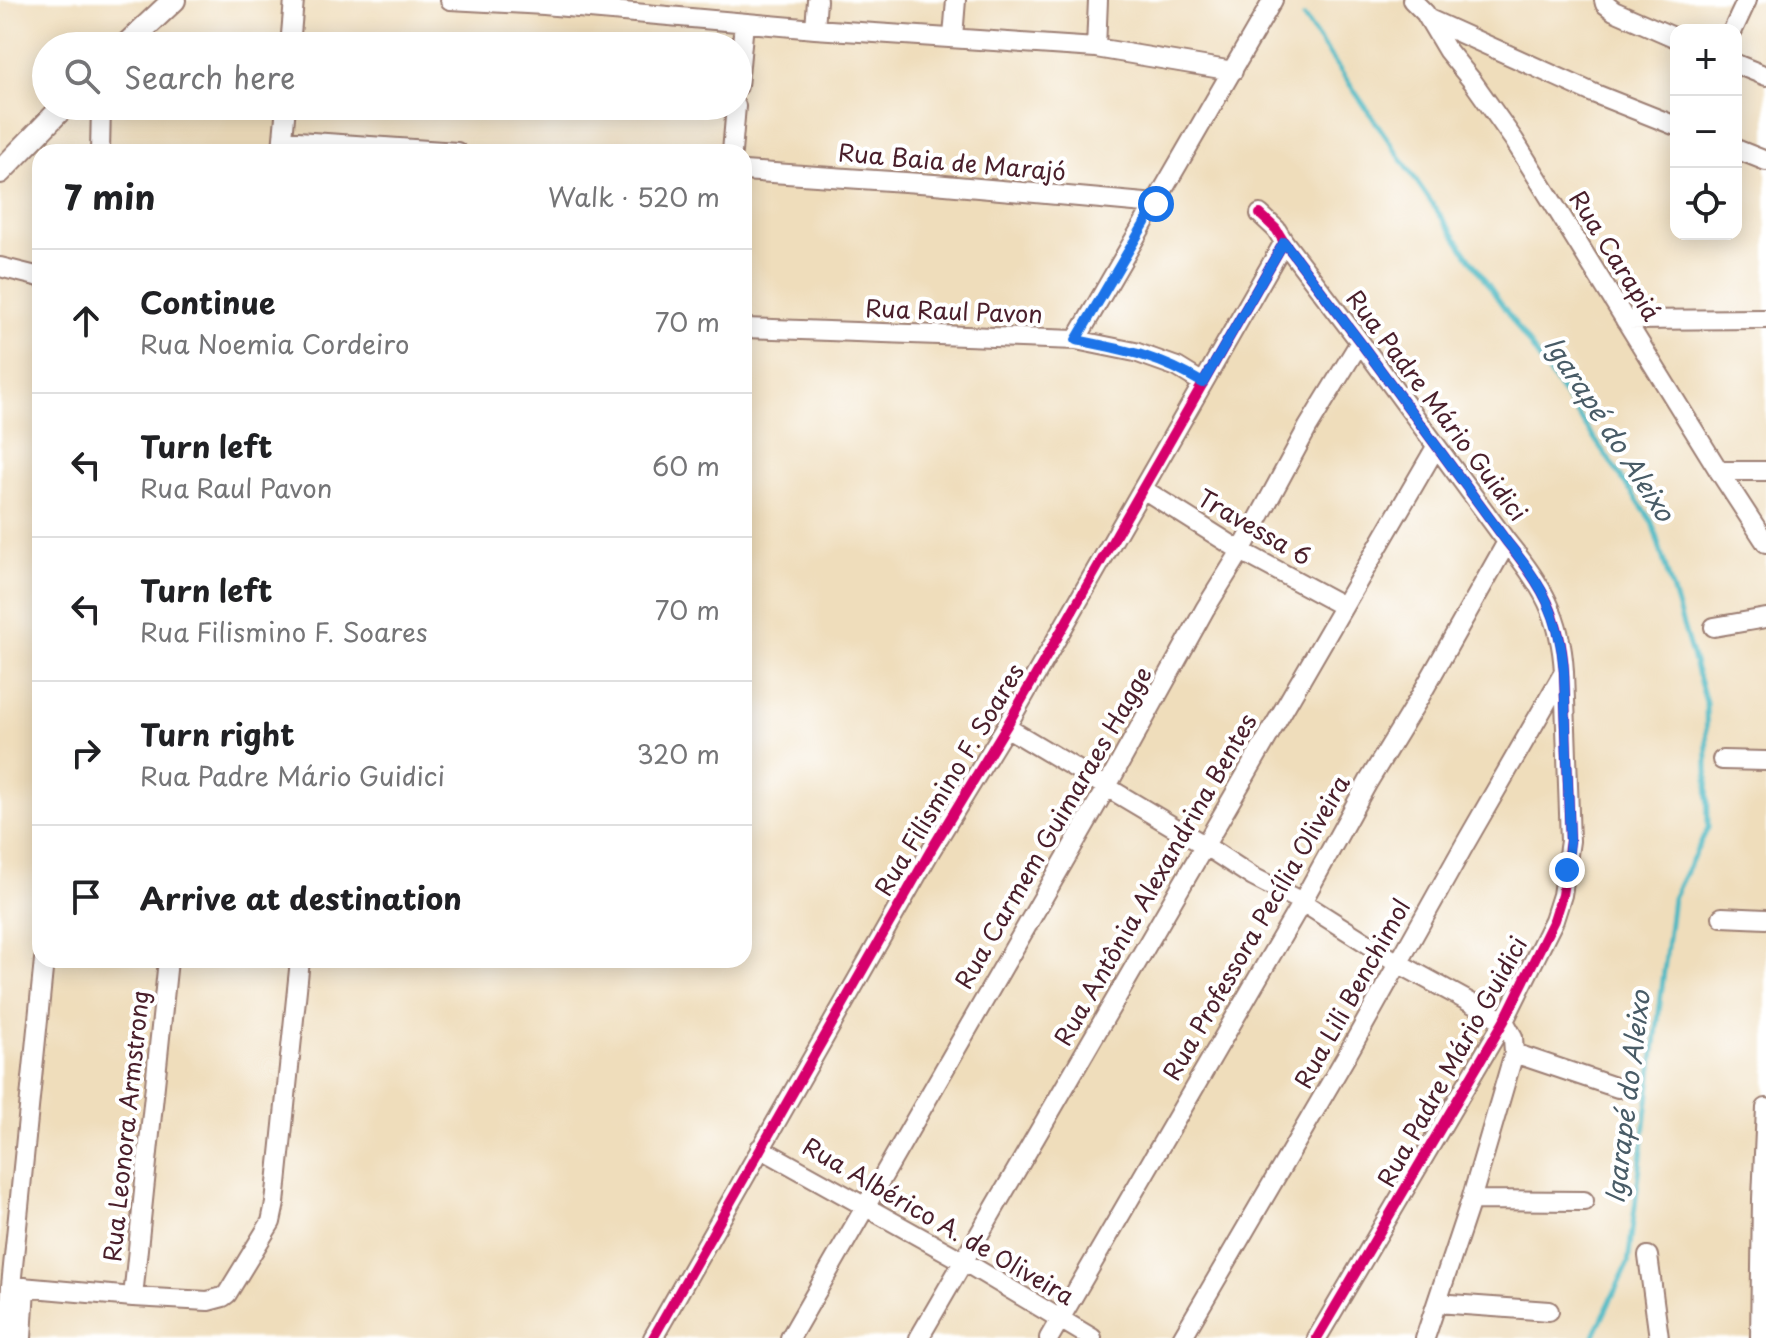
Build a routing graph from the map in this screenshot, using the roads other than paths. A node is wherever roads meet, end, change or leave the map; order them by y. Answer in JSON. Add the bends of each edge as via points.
{"nodes":[{"id":1,"x":174,"y":0,"type":"edge"},
{"id":2,"x":294,"y":0,"type":"edge"},
{"id":3,"x":450,"y":0,"type":"edge"},
{"id":4,"x":817,"y":0,"type":"edge"},
{"id":5,"x":956,"y":0,"type":"edge"},
{"id":6,"x":1098,"y":0,"type":"edge"},
{"id":7,"x":1273,"y":0,"type":"edge"},
{"id":8,"x":1604,"y":0,"type":"edge"},
{"id":9,"x":1747,"y":0,"type":"edge"},
{"id":10,"x":544,"y":2,"type":"edge"},
{"id":11,"x":678,"y":8,"type":"edge"},
{"id":12,"x":1425,"y":8,"type":"edge"},
{"id":13,"x":744,"y":23,"type":"junction"},
{"id":14,"x":1736,"y":24,"type":"edge"},
{"id":15,"x":815,"y":29,"type":"junction"},
{"id":16,"x":140,"y":32,"type":"edge"},
{"id":17,"x":291,"y":32,"type":"edge"},
{"id":18,"x":743,"y":32,"type":"edge"},
{"id":19,"x":1670,"y":35,"type":"edge"},
{"id":20,"x":953,"y":37,"type":"junction"},
{"id":21,"x":1096,"y":48,"type":"junction"},
{"id":22,"x":1742,"y":66,"type":"edge"},
{"id":23,"x":1233,"y":71,"type":"junction"},
{"id":24,"x":1766,"y":76,"type":"edge"},
{"id":25,"x":50,"y":120,"type":"edge"},
{"id":26,"x":101,"y":120,"type":"edge"},
{"id":27,"x":285,"y":120,"type":"edge"},
{"id":28,"x":735,"y":120,"type":"edge"},
{"id":29,"x":1670,"y":124,"type":"edge"},
{"id":30,"x":100,"y":144,"type":"edge"},
{"id":31,"x":282,"y":144,"type":"edge"},
{"id":32,"x":733,"y":144,"type":"edge"},
{"id":33,"x":1742,"y":151,"type":"edge"},
{"id":34,"x":1766,"y":161,"type":"edge"},
{"id":35,"x":0,"y":172,"type":"edge"},
{"id":36,"x":752,"y":172,"type":"edge"},
{"id":37,"x":1156,"y":204,"type":"junction"},
{"id":38,"x":1260,"y":214,"type":"dead end"},
{"id":39,"x":1284,"y":242,"type":"junction"},
{"id":40,"x":0,"y":267,"type":"edge"},
{"id":41,"x":32,"y":275,"type":"edge"},
{"id":42,"x":1766,"y":319,"type":"edge"},
{"id":43,"x":1625,"y":320,"type":"junction"},
{"id":44,"x":752,"y":328,"type":"edge"},
{"id":45,"x":1076,"y":340,"type":"junction"},
{"id":46,"x":1360,"y":342,"type":"junction"},
{"id":47,"x":1203,"y":383,"type":"junction"},
{"id":48,"x":1436,"y":447,"type":"junction"},
{"id":49,"x":1719,"y":471,"type":"junction"},
{"id":50,"x":1766,"y":471,"type":"edge"},
{"id":51,"x":1143,"y":489,"type":"junction"},
{"id":52,"x":1507,"y":542,"type":"junction"},
{"id":53,"x":1766,"y":543,"type":"edge"},
{"id":54,"x":1241,"y":551,"type":"junction"},
{"id":55,"x":1343,"y":606,"type":"junction"},
{"id":56,"x":1766,"y":618,"type":"edge"},
{"id":57,"x":1714,"y":627,"type":"dead end"},
{"id":58,"x":1564,"y":672,"type":"junction"},
{"id":59,"x":1006,"y":727,"type":"junction"},
{"id":60,"x":1722,"y":760,"type":"dead end"},
{"id":61,"x":1766,"y":761,"type":"edge"},
{"id":62,"x":1106,"y":788,"type":"junction"},
{"id":63,"x":1204,"y":845,"type":"junction"},
{"id":64,"x":1302,"y":902,"type":"junction"},
{"id":65,"x":1722,"y":917,"type":"dead end"},
{"id":66,"x":1766,"y":919,"type":"edge"},
{"id":67,"x":1398,"y":963,"type":"junction"},
{"id":68,"x":43,"y":968,"type":"edge"},
{"id":69,"x":167,"y":968,"type":"edge"},
{"id":70,"x":299,"y":968,"type":"edge"},
{"id":71,"x":1504,"y":1021,"type":"junction"},
{"id":72,"x":1514,"y":1053,"type":"junction"},
{"id":73,"x":1618,"y":1088,"type":"dead end"},
{"id":74,"x":1766,"y":1108,"type":"edge"},
{"id":75,"x":760,"y":1148,"type":"junction"},
{"id":76,"x":1471,"y":1200,"type":"junction"},
{"id":77,"x":1584,"y":1201,"type":"dead end"},
{"id":78,"x":864,"y":1206,"type":"junction"},
{"id":79,"x":1648,"y":1256,"type":"dead end"},
{"id":80,"x":963,"y":1261,"type":"junction"},
{"id":81,"x":18,"y":1286,"type":"junction"},
{"id":82,"x":133,"y":1297,"type":"junction"},
{"id":83,"x":1437,"y":1303,"type":"junction"},
{"id":84,"x":1549,"y":1311,"type":"dead end"},
{"id":85,"x":1059,"y":1319,"type":"junction"},
{"id":86,"x":8,"y":1338,"type":"edge"},
{"id":87,"x":22,"y":1338,"type":"edge"},
{"id":88,"x":653,"y":1338,"type":"edge"},
{"id":89,"x":790,"y":1338,"type":"edge"},
{"id":90,"x":919,"y":1338,"type":"edge"},
{"id":91,"x":1049,"y":1338,"type":"edge"},
{"id":92,"x":1092,"y":1338,"type":"edge"},
{"id":93,"x":1182,"y":1338,"type":"edge"},
{"id":94,"x":1317,"y":1338,"type":"edge"},
{"id":95,"x":1425,"y":1338,"type":"edge"},
{"id":96,"x":1659,"y":1338,"type":"edge"},
{"id":97,"x":1760,"y":1338,"type":"edge"}],
"edges":[{"from":1,"to":16,"type":"street"},
{"from":2,"to":17,"type":"street"},
{"from":3,"to":10,"type":"street"},
{"from":4,"to":15,"type":"street"},
{"from":5,"to":20,"type":"street"},
{"from":6,"to":21,"type":"street"},
{"from":7,"to":23,"type":"street"},
{"from":8,"to":19,"type":"street","via":[[1614,11]]},
{"from":9,"to":14,"type":"street"},
{"from":10,"to":11,"type":"street"},
{"from":11,"to":13,"type":"street"},
{"from":12,"to":29,"type":"street","via":[[1593,93]]},
{"from":12,"to":43,"type":"street","name":"Rua Carapiá","via":[[1447,50],[1514,140]]},
{"from":13,"to":15,"type":"street"},
{"from":13,"to":18,"type":"street"},
{"from":15,"to":20,"type":"street"},
{"from":20,"to":21,"type":"street"},
{"from":21,"to":23,"type":"street"},
{"from":22,"to":24,"type":"street"},
{"from":23,"to":37,"type":"street"},
{"from":25,"to":35,"type":"street"},
{"from":26,"to":30,"type":"street"},
{"from":27,"to":31,"type":"street"},
{"from":28,"to":32,"type":"street"},
{"from":33,"to":34,"type":"street"},
{"from":36,"to":37,"type":"street","name":"Rua Baia de Marajó"},
{"from":37,"to":45,"type":"street"},
{"from":38,"to":39,"type":"street","name":"Rua Padre Mário Guidici"},
{"from":39,"to":46,"type":"street","name":"Rua Padre Mário Guidici"},
{"from":39,"to":47,"type":"street","name":"Rua Filismino F. Soares"},
{"from":40,"to":41,"type":"street"},
{"from":42,"to":43,"type":"street"},
{"from":43,"to":49,"type":"street","name":"Rua Carapiá"},
{"from":44,"to":45,"type":"street","name":"Rua Raul Pavon"},
{"from":45,"to":47,"type":"street","name":"Rua Raul Pavon","via":[[1135,352]]},
{"from":46,"to":48,"type":"street","name":"Rua Padre Mário Guidici"},
{"from":46,"to":54,"type":"street","name":"Rua Carmem Guimaraes Hagge"},
{"from":47,"to":51,"type":"street","name":"Rua Filismino F. Soares"},
{"from":48,"to":52,"type":"street","name":"Rua Padre Mário Guidici"},
{"from":48,"to":55,"type":"street","name":"Rua Antônia Alexandrina Bentes"},
{"from":49,"to":50,"type":"street"},
{"from":49,"to":53,"type":"street","name":"Rua Carapiá"},
{"from":51,"to":54,"type":"street","name":"Travessa 6"},
{"from":51,"to":59,"type":"street","name":"Rua Filismino F. Soares"},
{"from":52,"to":58,"type":"street","name":"Rua Padre Mário Guidici","via":[[1530,570],[1553,613]]},
{"from":52,"to":64,"type":"street","name":"Rua Professora Pecília Oliveira"},
{"from":54,"to":55,"type":"street","name":"Travessa 6"},
{"from":54,"to":62,"type":"street","name":"Rua Carmem Guimaraes Hagge"},
{"from":55,"to":63,"type":"street","name":"Rua Antônia Alexandrina Bentes"},
{"from":56,"to":57,"type":"street"},
{"from":58,"to":67,"type":"street","name":"Rua Lili Benchimol"},
{"from":58,"to":71,"type":"street","name":"Rua Padre Mário Guidici","via":[[1567,870],[1554,920]]},
{"from":59,"to":62,"type":"street"},
{"from":59,"to":75,"type":"street","name":"Rua Filismino F. Soares"},
{"from":60,"to":61,"type":"street"},
{"from":62,"to":63,"type":"street"},
{"from":62,"to":78,"type":"street","name":"Rua Carmem Guimaraes Hagge"},
{"from":63,"to":64,"type":"street"},
{"from":63,"to":80,"type":"street","name":"Rua Antônia Alexandrina Bentes"},
{"from":64,"to":67,"type":"street"},
{"from":64,"to":85,"type":"street","name":"Rua Professora Pecília Oliveira"},
{"from":65,"to":66,"type":"street"},
{"from":67,"to":71,"type":"street"},
{"from":67,"to":93,"type":"street","name":"Rua Lili Benchimol"},
{"from":68,"to":81,"type":"street"},
{"from":69,"to":82,"type":"street","name":"Rua Leonora Armstrong"},
{"from":70,"to":82,"type":"street","name":"Rua Leonora Armstrong","via":[[271,1222],[223,1297]]},
{"from":71,"to":72,"type":"street"},
{"from":71,"to":94,"type":"street","name":"Rua Padre Mário Guidici"},
{"from":72,"to":73,"type":"street"},
{"from":72,"to":76,"type":"street"},
{"from":74,"to":97,"type":"street"},
{"from":75,"to":78,"type":"street","name":"Rua Albérico A. de Oliveira"},
{"from":75,"to":88,"type":"street","name":"Rua Filismino F. Soares"},
{"from":76,"to":77,"type":"street"},
{"from":76,"to":83,"type":"street"},
{"from":78,"to":80,"type":"street","name":"Rua Albérico A. de Oliveira"},
{"from":78,"to":89,"type":"street","name":"Rua Carmem Guimaraes Hagge"},
{"from":79,"to":96,"type":"street"},
{"from":80,"to":85,"type":"street","name":"Rua Albérico A. de Oliveira"},
{"from":80,"to":90,"type":"street","name":"Rua Antônia Alexandrina Bentes"},
{"from":81,"to":82,"type":"street","name":"Rua Leonora Armstrong"},
{"from":81,"to":86,"type":"street"},
{"from":81,"to":87,"type":"street"},
{"from":83,"to":84,"type":"street"},
{"from":83,"to":95,"type":"street"},
{"from":85,"to":91,"type":"street","name":"Rua Professora Pecília Oliveira"},
{"from":85,"to":92,"type":"street","name":"Rua Albérico A. de Oliveira"}]}
